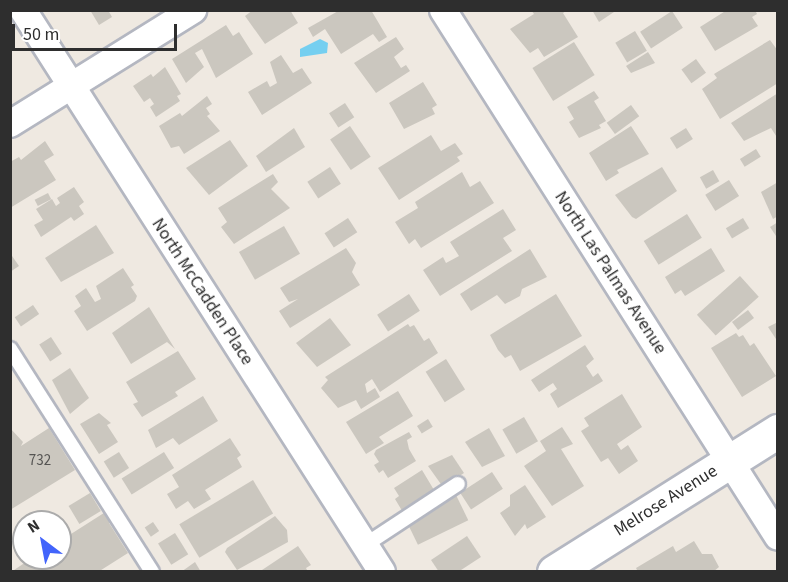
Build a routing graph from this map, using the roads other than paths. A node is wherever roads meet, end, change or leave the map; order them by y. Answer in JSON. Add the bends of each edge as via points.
{"nodes":[{"id":1,"x":23,"y":10,"type":"edge"},
{"id":2,"x":193,"y":10,"type":"edge"},
{"id":3,"x":443,"y":10,"type":"edge"},
{"id":4,"x":70,"y":87,"type":"junction"},
{"id":5,"x":10,"y":124,"type":"edge"},
{"id":6,"x":10,"y":349,"type":"edge"},
{"id":7,"x":777,"y":431,"type":"edge"},
{"id":8,"x":730,"y":461,"type":"junction"},
{"id":9,"x":458,"y":484,"type":"dead end"},
{"id":10,"x":777,"y":537,"type":"edge"},
{"id":11,"x":365,"y":545,"type":"junction"},
{"id":12,"x":152,"y":572,"type":"edge"},
{"id":13,"x":382,"y":572,"type":"edge"},
{"id":14,"x":554,"y":572,"type":"edge"}],
"edges":[{"from":1,"to":4,"type":"street","name":"North McCadden Place"},
{"from":2,"to":4,"type":"street"},
{"from":3,"to":8,"type":"street","name":"North Las Palmas Avenue"},
{"from":4,"to":5,"type":"street"},
{"from":4,"to":11,"type":"street","name":"North McCadden Place"},
{"from":6,"to":12,"type":"lane"},
{"from":7,"to":8,"type":"main road","name":"Melrose Avenue"},
{"from":8,"to":10,"type":"street","name":"North Las Palmas Avenue"},
{"from":8,"to":14,"type":"main road","name":"Melrose Avenue"},
{"from":9,"to":11,"type":"lane"},
{"from":11,"to":13,"type":"street","name":"North McCadden Place"}]}
